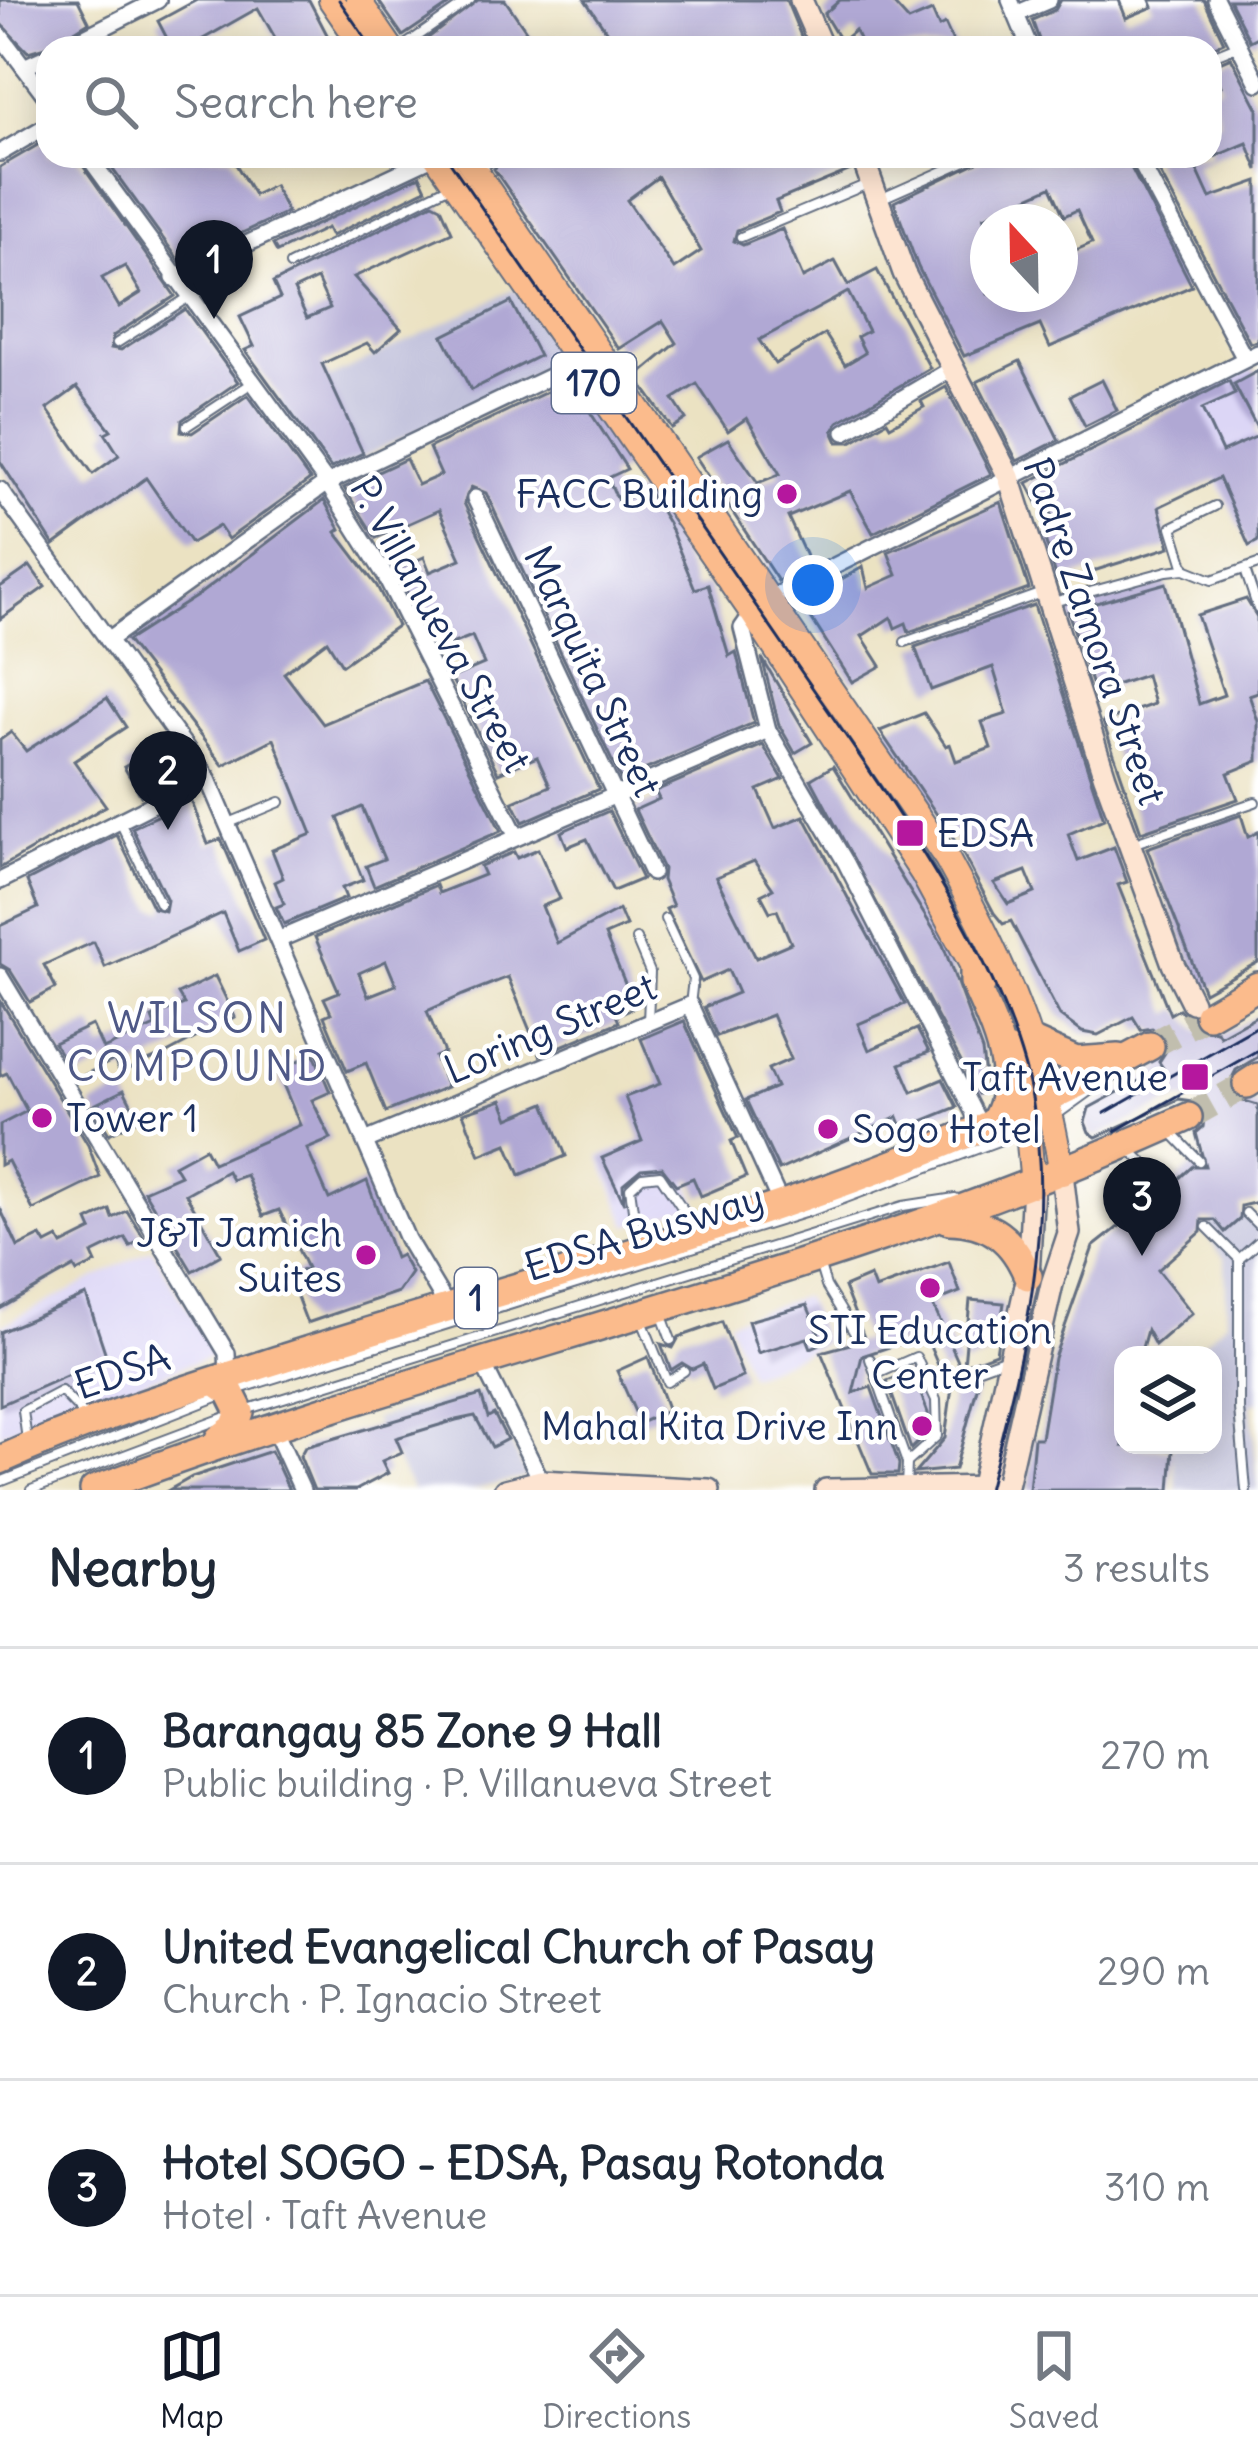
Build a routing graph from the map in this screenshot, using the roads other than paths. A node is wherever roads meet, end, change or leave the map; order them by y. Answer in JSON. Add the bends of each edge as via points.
{"nodes":[{"id":1,"x":158,"y":0,"type":"edge"},
{"id":2,"x":332,"y":0,"type":"edge"},
{"id":3,"x":358,"y":0,"type":"edge"},
{"id":4,"x":470,"y":0,"type":"edge"},
{"id":5,"x":801,"y":0,"type":"edge"},
{"id":6,"x":1049,"y":0,"type":"edge"},
{"id":7,"x":1216,"y":0,"type":"edge"},
{"id":8,"x":1013,"y":7,"type":"edge"},
{"id":9,"x":0,"y":35,"type":"edge"},
{"id":10,"x":87,"y":36,"type":"edge"},
{"id":11,"x":356,"y":36,"type":"edge"},
{"id":12,"x":383,"y":36,"type":"edge"},
{"id":13,"x":418,"y":36,"type":"edge"},
{"id":14,"x":817,"y":36,"type":"edge"},
{"id":15,"x":1025,"y":36,"type":"edge"},
{"id":16,"x":1238,"y":45,"type":"junction"},
{"id":17,"x":1222,"y":52,"type":"edge"},
{"id":18,"x":36,"y":62,"type":"edge"},
{"id":19,"x":25,"y":68,"type":"junction"},
{"id":20,"x":36,"y":83,"type":"edge"},
{"id":21,"x":1258,"y":83,"type":"edge"},
{"id":22,"x":36,"y":131,"type":"edge"},
{"id":23,"x":0,"y":153,"type":"edge"},
{"id":24,"x":96,"y":168,"type":"edge"},
{"id":25,"x":410,"y":168,"type":"edge"},
{"id":26,"x":866,"y":168,"type":"edge"},
{"id":27,"x":943,"y":168,"type":"edge"},
{"id":28,"x":1144,"y":168,"type":"edge"},
{"id":29,"x":465,"y":170,"type":"edge"},
{"id":30,"x":874,"y":192,"type":"junction"},
{"id":31,"x":741,"y":237,"type":"dead end"},
{"id":32,"x":290,"y":266,"type":"dead end"},
{"id":33,"x":174,"y":278,"type":"junction"},
{"id":34,"x":189,"y":297,"type":"junction"},
{"id":35,"x":117,"y":343,"type":"dead end"},
{"id":36,"x":1252,"y":356,"type":"edge"},
{"id":37,"x":590,"y":357,"type":"junction"},
{"id":38,"x":952,"y":369,"type":"junction"},
{"id":39,"x":252,"y":382,"type":"junction"},
{"id":40,"x":187,"y":426,"type":"dead end"},
{"id":41,"x":845,"y":432,"type":"dead end"},
{"id":42,"x":1009,"y":477,"type":"junction"},
{"id":43,"x":327,"y":483,"type":"junction"},
{"id":44,"x":476,"y":497,"type":"dead end"},
{"id":45,"x":2,"y":498,"type":"edge"},
{"id":46,"x":1215,"y":506,"type":"dead end"},
{"id":47,"x":1258,"y":564,"type":"edge"},
{"id":48,"x":1185,"y":569,"type":"junction"},
{"id":49,"x":1245,"y":570,"type":"junction"},
{"id":50,"x":1048,"y":597,"type":"junction"},
{"id":51,"x":760,"y":605,"type":"junction"},
{"id":52,"x":1258,"y":609,"type":"edge"},
{"id":53,"x":108,"y":640,"type":"junction"},
{"id":54,"x":905,"y":642,"type":"dead end"},
{"id":55,"x":768,"y":730,"type":"junction"},
{"id":56,"x":207,"y":777,"type":"junction"},
{"id":57,"x":616,"y":796,"type":"junction"},
{"id":58,"x":280,"y":802,"type":"dead end"},
{"id":59,"x":1255,"y":802,"type":"edge"},
{"id":60,"x":119,"y":821,"type":"junction"},
{"id":61,"x":227,"y":823,"type":"junction"},
{"id":62,"x":517,"y":837,"type":"junction"},
{"id":63,"x":1130,"y":845,"type":"junction"},
{"id":64,"x":652,"y":873,"type":"dead end"},
{"id":65,"x":0,"y":881,"type":"edge"},
{"id":66,"x":160,"y":904,"type":"dead end"},
{"id":67,"x":664,"y":919,"type":"dead end"},
{"id":68,"x":636,"y":939,"type":"dead end"},
{"id":69,"x":280,"y":940,"type":"junction"},
{"id":70,"x":0,"y":976,"type":"edge"},
{"id":71,"x":972,"y":977,"type":"junction"},
{"id":72,"x":1258,"y":986,"type":"edge"},
{"id":73,"x":690,"y":1005,"type":"junction"},
{"id":74,"x":1200,"y":1008,"type":"joint"},
{"id":75,"x":648,"y":1022,"type":"junction"},
{"id":76,"x":1035,"y":1043,"type":"junction"},
{"id":77,"x":1038,"y":1116,"type":"junction"},
{"id":78,"x":1177,"y":1122,"type":"joint"},
{"id":79,"x":986,"y":1130,"type":"junction"},
{"id":80,"x":365,"y":1141,"type":"junction"},
{"id":81,"x":1126,"y":1145,"type":"junction"},
{"id":82,"x":1198,"y":1161,"type":"dead end"},
{"id":83,"x":1062,"y":1174,"type":"junction"},
{"id":84,"x":1033,"y":1186,"type":"junction"},
{"id":85,"x":1169,"y":1187,"type":"dead end"},
{"id":86,"x":781,"y":1204,"type":"junction"},
{"id":87,"x":1246,"y":1213,"type":"dead end"},
{"id":88,"x":939,"y":1220,"type":"junction"},
{"id":89,"x":1258,"y":1225,"type":"edge"},
{"id":90,"x":1207,"y":1227,"type":"dead end"},
{"id":91,"x":697,"y":1230,"type":"junction"},
{"id":92,"x":1258,"y":1242,"type":"edge"},
{"id":93,"x":638,"y":1248,"type":"junction"},
{"id":94,"x":816,"y":1256,"type":"junction"},
{"id":95,"x":1239,"y":1259,"type":"junction"},
{"id":96,"x":1028,"y":1276,"type":"junction"},
{"id":97,"x":447,"y":1306,"type":"junction"},
{"id":98,"x":647,"y":1308,"type":"junction"},
{"id":99,"x":857,"y":1337,"type":"dead end"},
{"id":100,"x":671,"y":1340,"type":"dead end"},
{"id":101,"x":1014,"y":1355,"type":"junction"},
{"id":102,"x":869,"y":1358,"type":"dead end"},
{"id":103,"x":481,"y":1360,"type":"junction"},
{"id":104,"x":684,"y":1372,"type":"dead end"},
{"id":105,"x":877,"y":1374,"type":"junction"},
{"id":106,"x":932,"y":1385,"type":"junction"},
{"id":107,"x":228,"y":1390,"type":"junction"},
{"id":108,"x":91,"y":1422,"type":"junction"},
{"id":109,"x":273,"y":1426,"type":"junction"},
{"id":110,"x":28,"y":1447,"type":"junction"},
{"id":111,"x":194,"y":1453,"type":"junction"},
{"id":112,"x":0,"y":1460,"type":"edge"},
{"id":113,"x":907,"y":1463,"type":"junction"},
{"id":114,"x":0,"y":1482,"type":"edge"},
{"id":115,"x":544,"y":1486,"type":"edge"},
{"id":116,"x":906,"y":1488,"type":"edge"},
{"id":117,"x":981,"y":1488,"type":"edge"},
{"id":118,"x":31,"y":1490,"type":"edge"},
{"id":119,"x":94,"y":1490,"type":"edge"},
{"id":120,"x":302,"y":1490,"type":"edge"},
{"id":121,"x":506,"y":1490,"type":"edge"},
{"id":122,"x":709,"y":1490,"type":"edge"},
{"id":123,"x":826,"y":1490,"type":"edge"},
{"id":124,"x":1005,"y":1490,"type":"edge"},
{"id":125,"x":1246,"y":1490,"type":"edge"}],
"edges":[{"from":1,"to":10,"type":"street"},
{"from":2,"to":11,"type":"main road"},
{"from":3,"to":12,"type":"main road"},
{"from":4,"to":13,"type":"lane"},
{"from":5,"to":14,"type":"street"},
{"from":6,"to":8,"type":"street"},
{"from":7,"to":16,"type":"street"},
{"from":8,"to":15,"type":"street"},
{"from":9,"to":19,"type":"street"},
{"from":16,"to":17,"type":"lane"},
{"from":16,"to":21,"type":"street"},
{"from":18,"to":19,"type":"street"},
{"from":19,"to":20,"type":"street"},
{"from":22,"to":23,"type":"street"},
{"from":24,"to":33,"type":"street","name":"P. Villanueva Street"},
{"from":25,"to":33,"type":"street"},
{"from":26,"to":30,"type":"street","name":"Padre Zamora Street"},
{"from":27,"to":30,"type":"lane"},
{"from":28,"to":36,"type":"street"},
{"from":29,"to":32,"type":"lane"},
{"from":29,"to":37,"type":"main road","number":"170"},
{"from":30,"to":31,"type":"lane"},
{"from":30,"to":38,"type":"street","name":"Padre Zamora Street"},
{"from":33,"to":34,"type":"street","name":"P. Villanueva Street"},
{"from":34,"to":35,"type":"lane"},
{"from":34,"to":39,"type":"street","name":"P. Villanueva Street"},
{"from":36,"to":42,"type":"street"},
{"from":37,"to":43,"type":"street"},
{"from":37,"to":51,"type":"main road","number":"170"},
{"from":38,"to":41,"type":"street"},
{"from":38,"to":42,"type":"street","name":"Padre Zamora Street"},
{"from":39,"to":40,"type":"lane"},
{"from":39,"to":43,"type":"street","name":"P. Villanueva Street"},
{"from":42,"to":50,"type":"street","name":"Padre Zamora Street"},
{"from":42,"to":51,"type":"street"},
{"from":43,"to":53,"type":"street"},
{"from":43,"to":62,"type":"street","name":"P. Villanueva Street","via":[[385,575]]},
{"from":44,"to":57,"type":"street","name":"Marquita Street"},
{"from":45,"to":53,"type":"street"},
{"from":46,"to":48,"type":"lane","via":[[1172,527]]},
{"from":47,"to":49,"type":"lane"},
{"from":48,"to":49,"type":"lane","via":[[1212,580]]},
{"from":48,"to":50,"type":"lane"},
{"from":49,"to":52,"type":"lane"},
{"from":50,"to":54,"type":"lane"},
{"from":50,"to":63,"type":"street","name":"Padre Zamora Street"},
{"from":51,"to":55,"type":"street","via":[[740,638]]},
{"from":51,"to":71,"type":"main road","number":"170","via":[[923,874]]},
{"from":51,"to":76,"type":"main road","number":"170","via":[[947,859],[1002,959]]},
{"from":53,"to":56,"type":"street"},
{"from":55,"to":57,"type":"street"},
{"from":55,"to":79,"type":"street"},
{"from":56,"to":60,"type":"street"},
{"from":56,"to":61,"type":"street"},
{"from":57,"to":62,"type":"street"},
{"from":57,"to":64,"type":"street","name":"Marquita Street"},
{"from":58,"to":61,"type":"lane"},
{"from":59,"to":63,"type":"lane"},
{"from":60,"to":65,"type":"street"},
{"from":60,"to":66,"type":"lane"},
{"from":61,"to":69,"type":"street"},
{"from":62,"to":69,"type":"street"},
{"from":63,"to":74,"type":"street","name":"Padre Zamora Street"},
{"from":67,"to":73,"type":"lane","via":[[694,979]]},
{"from":68,"to":75,"type":"lane","via":[[650,972]]},
{"from":69,"to":80,"type":"street"},
{"from":70,"to":107,"type":"street","via":[[227,1353]]},
{"from":71,"to":77,"type":"main road","number":"170"},
{"from":71,"to":79,"type":"highway","via":[[1007,1082],[1003,1112]]},
{"from":72,"to":74,"type":"highway"},
{"from":73,"to":75,"type":"street","name":"Loring Street"},
{"from":73,"to":86,"type":"street","name":"Loring Street"},
{"from":75,"to":80,"type":"street","name":"Loring Street"},
{"from":76,"to":77,"type":"main road","number":"170"},
{"from":76,"to":77,"type":"highway","name":"EDSA","number":"1","via":[[1095,1062],[1150,1046]]},
{"from":77,"to":79,"type":"highway","name":"EDSA","number":"1"},
{"from":77,"to":83,"type":"main road","number":"170"},
{"from":77,"to":84,"type":"main road","number":"170"},
{"from":77,"to":107,"type":"lane","name":"EDSA Busway","via":[[814,1210]]},
{"from":78,"to":81,"type":"highway","number":"1"},
{"from":78,"to":82,"type":"lane"},
{"from":79,"to":86,"type":"highway","name":"EDSA","number":"1"},
{"from":80,"to":97,"type":"street","via":[[407,1239]]},
{"from":81,"to":83,"type":"highway","number":"1"},
{"from":81,"to":85,"type":"lane"},
{"from":83,"to":84,"type":"highway","number":"1"},
{"from":83,"to":124,"type":"street","via":[[1069,1233]]},
{"from":84,"to":88,"type":"highway","number":"1"},
{"from":84,"to":96,"type":"street"},
{"from":84,"to":107,"type":"lane","name":"EDSA Busway","via":[[903,1206]]},
{"from":86,"to":91,"type":"highway","name":"EDSA","number":"1"},
{"from":87,"to":89,"type":"lane"},
{"from":88,"to":94,"type":"highway","number":"1"},
{"from":88,"to":96,"type":"highway","via":[[991,1228],[1008,1240]]},
{"from":90,"to":95,"type":"lane"},
{"from":91,"to":93,"type":"highway","name":"EDSA","number":"1"},
{"from":91,"to":93,"type":"lane","via":[[660,1174],[642,1177],[630,1187]]},
{"from":92,"to":95,"type":"lane"},
{"from":93,"to":97,"type":"highway","name":"EDSA","number":"1"},
{"from":94,"to":98,"type":"highway","number":"1"},
{"from":94,"to":99,"type":"lane"},
{"from":95,"to":125,"type":"lane"},
{"from":96,"to":101,"type":"street"},
{"from":97,"to":107,"type":"highway","name":"EDSA","number":"1"},
{"from":98,"to":100,"type":"lane"},
{"from":98,"to":103,"type":"highway","number":"1"},
{"from":98,"to":104,"type":"lane","via":[[667,1382]]},
{"from":101,"to":106,"type":"lane"},
{"from":101,"to":117,"type":"street"},
{"from":102,"to":105,"type":"lane"},
{"from":103,"to":109,"type":"highway","number":"1"},
{"from":103,"to":115,"type":"street"},
{"from":105,"to":106,"type":"lane","via":[[916,1357]]},
{"from":105,"to":113,"type":"lane"},
{"from":106,"to":113,"type":"lane","via":[[937,1436]]},
{"from":107,"to":108,"type":"highway","name":"EDSA","number":"1"},
{"from":107,"to":111,"type":"highway","via":[[226,1436]]},
{"from":107,"to":114,"type":"lane","name":"EDSA Busway"},
{"from":107,"to":118,"type":"lane","name":"EDSA Busway"},
{"from":108,"to":110,"type":"highway","name":"EDSA","number":"1"},
{"from":108,"to":110,"type":"lane","via":[[61,1391],[23,1411]]},
{"from":109,"to":111,"type":"highway","number":"1"},
{"from":109,"to":120,"type":"street"},
{"from":110,"to":112,"type":"highway","name":"EDSA","number":"1"},
{"from":111,"to":119,"type":"highway","number":"1"},
{"from":113,"to":116,"type":"lane"},
{"from":115,"to":121,"type":"street"},
{"from":115,"to":122,"type":"street"},
{"from":116,"to":117,"type":"street"},
{"from":116,"to":123,"type":"street"},
{"from":117,"to":124,"type":"street"}]}
